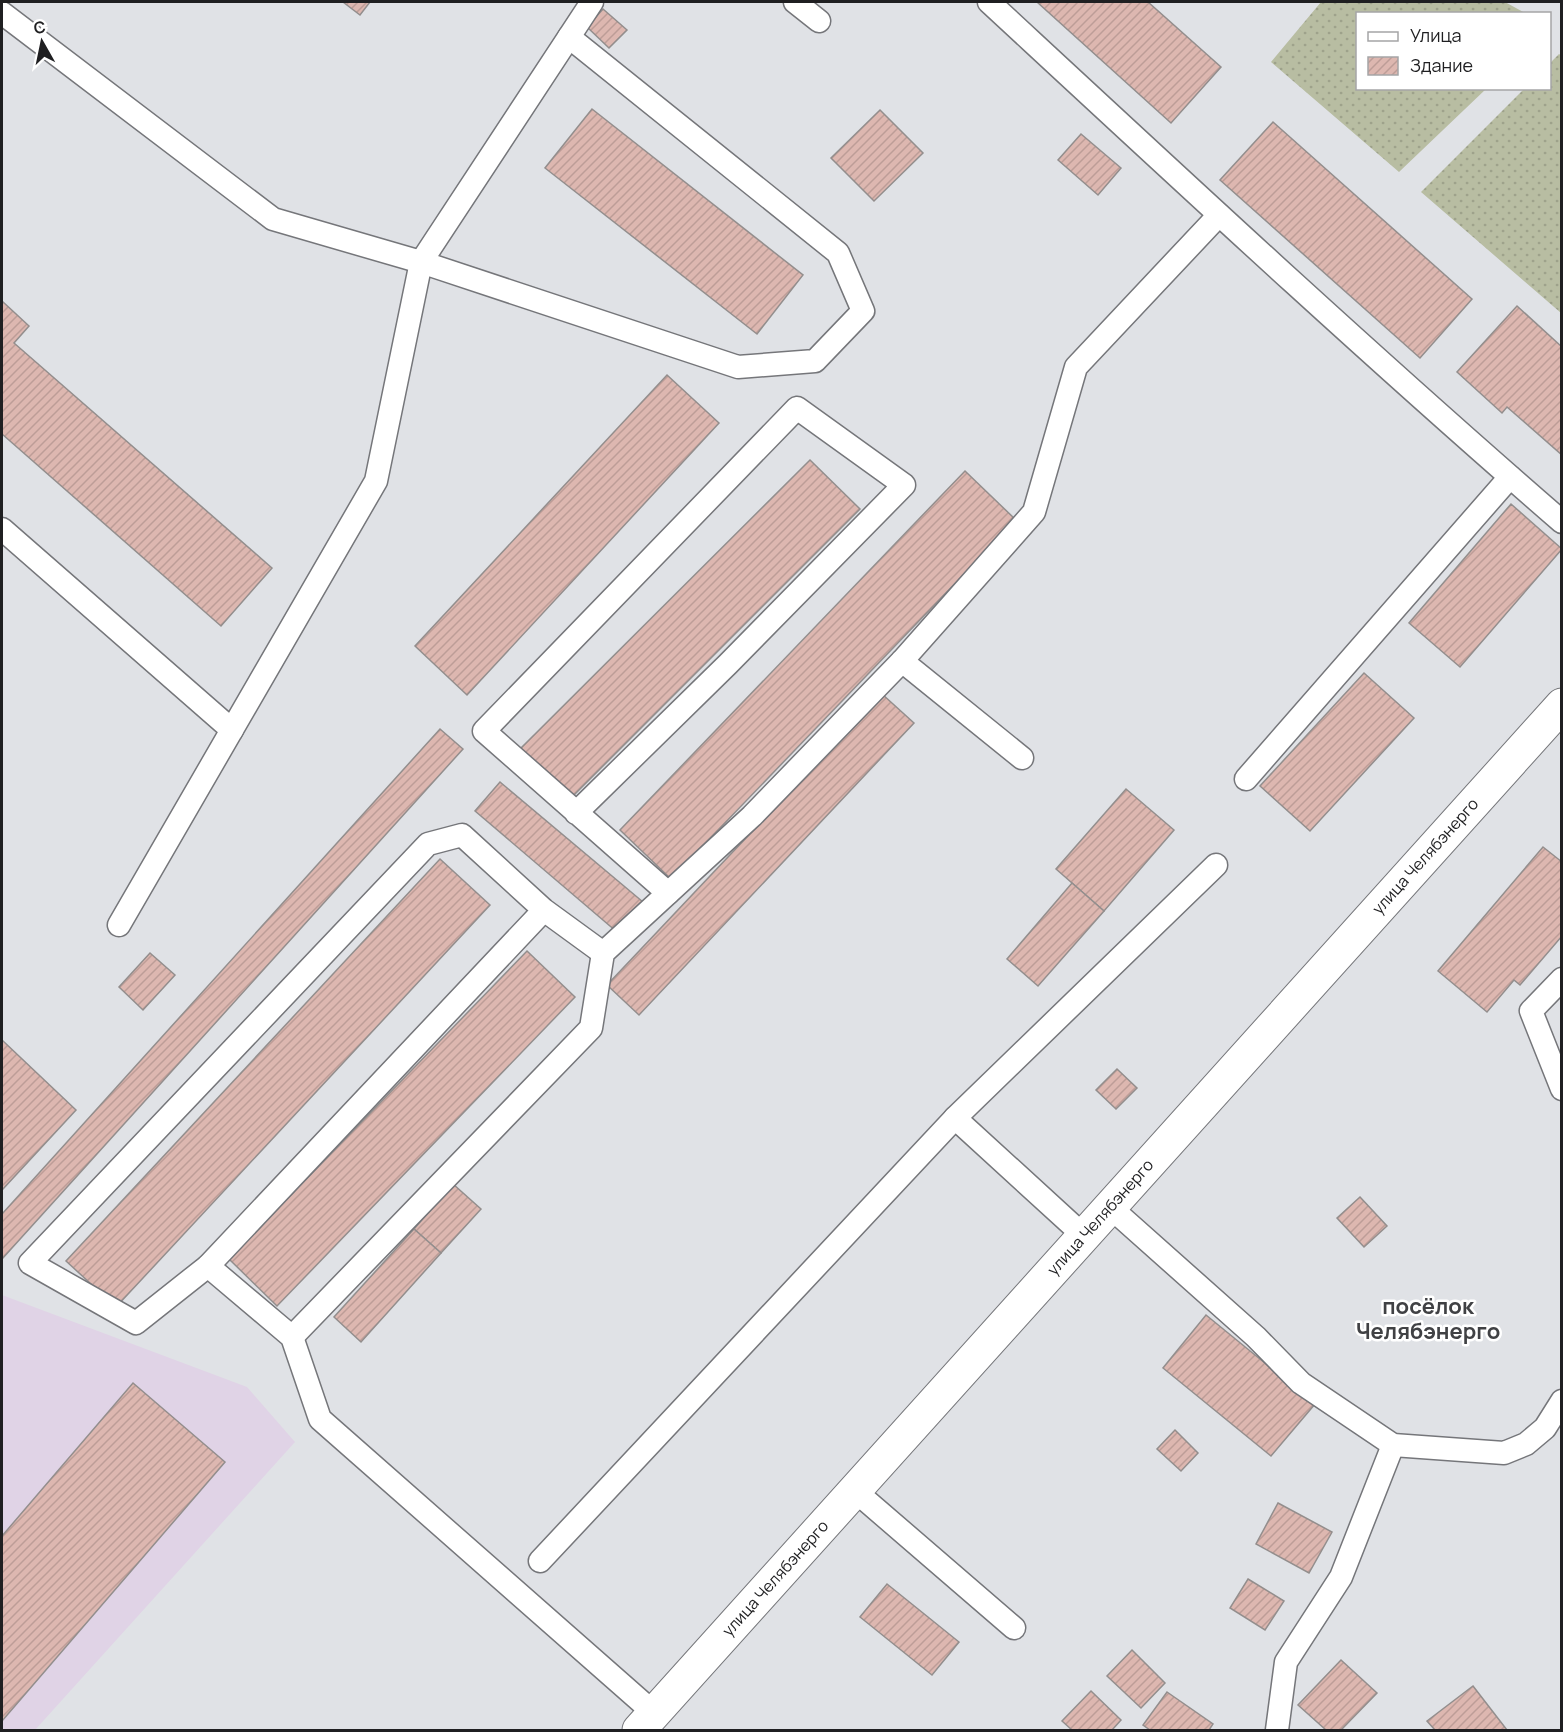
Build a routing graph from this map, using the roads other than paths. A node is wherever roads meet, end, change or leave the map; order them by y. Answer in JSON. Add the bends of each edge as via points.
{"nodes":[{"id":1,"x":592,"y":2,"type":"edge"},
{"id":2,"x":795,"y":2,"type":"edge"},
{"id":3,"x":989,"y":2,"type":"edge"},
{"id":4,"x":2,"y":13,"type":"edge"},
{"id":5,"x":819,"y":21,"type":"dead end"},
{"id":6,"x":569,"y":37,"type":"junction"},
{"id":7,"x":1219,"y":215,"type":"junction"},
{"id":8,"x":422,"y":262,"type":"junction"},
{"id":9,"x":1510,"y":477,"type":"junction"},
{"id":10,"x":1562,"y":522,"type":"edge"},
{"id":11,"x":2,"y":529,"type":"edge"},
{"id":12,"x":902,"y":661,"type":"junction"},
{"id":13,"x":1562,"y":705,"type":"edge"},
{"id":14,"x":232,"y":730,"type":"junction"},
{"id":15,"x":1022,"y":758,"type":"dead end"},
{"id":16,"x":1246,"y":779,"type":"dead end"},
{"id":17,"x":576,"y":813,"type":"junction"},
{"id":18,"x":1216,"y":865,"type":"dead end"},
{"id":19,"x":668,"y":892,"type":"junction"},
{"id":20,"x":544,"y":910,"type":"junction"},
{"id":21,"x":119,"y":925,"type":"dead end"},
{"id":22,"x":603,"y":953,"type":"junction"},
{"id":23,"x":1562,"y":979,"type":"edge"},
{"id":24,"x":1562,"y":1089,"type":"edge"},
{"id":25,"x":956,"y":1118,"type":"junction"},
{"id":26,"x":1110,"y":1207,"type":"junction"},
{"id":27,"x":1083,"y":1235,"type":"junction"},
{"id":28,"x":208,"y":1266,"type":"junction"},
{"id":29,"x":292,"y":1337,"type":"junction"},
{"id":30,"x":1562,"y":1401,"type":"edge"},
{"id":31,"x":1394,"y":1445,"type":"junction"},
{"id":32,"x":854,"y":1490,"type":"junction"},
{"id":33,"x":540,"y":1561,"type":"dead end"},
{"id":34,"x":1014,"y":1628,"type":"dead end"},
{"id":35,"x":647,"y":1722,"type":"edge"},
{"id":36,"x":1277,"y":1731,"type":"edge"}],
"edges":[{"from":1,"to":6,"type":"lane"},
{"from":2,"to":5,"type":"lane"},
{"from":3,"to":7,"type":"lane"},
{"from":4,"to":8,"type":"lane","via":[[273,219]]},
{"from":6,"to":8,"type":"lane"},
{"from":6,"to":8,"type":"lane","via":[[838,253],[864,311],[815,361],[738,367]]},
{"from":7,"to":9,"type":"lane"},
{"from":7,"to":12,"type":"lane","via":[[1076,367],[1034,512]]},
{"from":8,"to":14,"type":"lane","via":[[376,481]]},
{"from":9,"to":10,"type":"lane"},
{"from":9,"to":16,"type":"lane"},
{"from":11,"to":14,"type":"lane"},
{"from":12,"to":15,"type":"lane"},
{"from":12,"to":19,"type":"lane","via":[[752,816]]},
{"from":13,"to":26,"type":"street","name":"улица Челябэнерго"},
{"from":14,"to":21,"type":"lane"},
{"from":17,"to":17,"type":"lane","via":[[484,731],[797,408],[904,485]]},
{"from":17,"to":19,"type":"lane"},
{"from":18,"to":25,"type":"lane"},
{"from":19,"to":22,"type":"lane"},
{"from":20,"to":22,"type":"lane"},
{"from":20,"to":28,"type":"lane"},
{"from":20,"to":28,"type":"lane","via":[[462,835],[428,844],[30,1263],[136,1323]]},
{"from":22,"to":29,"type":"lane","via":[[591,1028]]},
{"from":23,"to":24,"type":"lane","via":[[1531,1011]]},
{"from":25,"to":27,"type":"lane"},
{"from":25,"to":33,"type":"lane"},
{"from":26,"to":27,"type":"street","name":"улица Челябэнерго"},
{"from":26,"to":31,"type":"lane","via":[[1256,1337],[1301,1383]]},
{"from":27,"to":32,"type":"street","name":"улица Челябэнерго"},
{"from":28,"to":29,"type":"lane"},
{"from":29,"to":35,"type":"lane","via":[[320,1419]]},
{"from":30,"to":31,"type":"lane","via":[[1545,1428],[1526,1444],[1504,1453]]},
{"from":31,"to":36,"type":"lane","via":[[1341,1577],[1286,1662]]},
{"from":32,"to":34,"type":"lane"},
{"from":32,"to":35,"type":"street","name":"улица Челябэнерго"}]}
